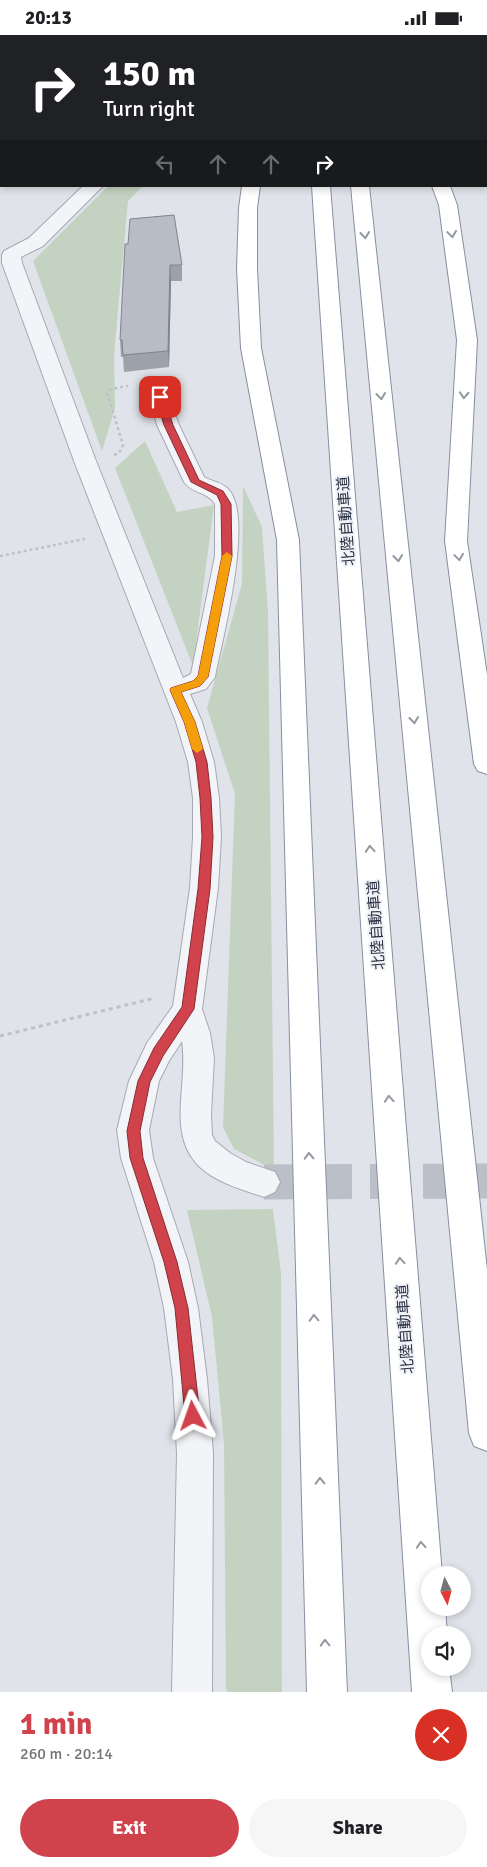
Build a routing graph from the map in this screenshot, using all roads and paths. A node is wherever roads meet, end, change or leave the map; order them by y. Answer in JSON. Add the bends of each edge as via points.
{"nodes":[{"id":1,"x":93,"y":187,"type":"edge"},
{"id":2,"x":251,"y":187,"type":"edge"},
{"id":3,"x":321,"y":187,"type":"edge"},
{"id":4,"x":360,"y":187,"type":"edge"},
{"id":5,"x":441,"y":187,"type":"edge"},
{"id":6,"x":156,"y":383,"type":"joint"},
{"id":7,"x":84,"y":461,"type":"junction"},
{"id":8,"x":113,"y":533,"type":"junction"},
{"id":9,"x":0,"y":556,"type":"edge"},
{"id":10,"x":175,"y":690,"type":"junction"},
{"id":11,"x":487,"y":764,"type":"edge"},
{"id":12,"x":188,"y":1009,"type":"junction"},
{"id":13,"x":0,"y":1036,"type":"edge"},
{"id":14,"x":264,"y":1182,"type":"tunnel mouth"},
{"id":15,"x":487,"y":1433,"type":"edge"},
{"id":16,"x":427,"y":1626,"type":"edge"},
{"id":17,"x":431,"y":1676,"type":"edge"},
{"id":18,"x":192,"y":1692,"type":"edge"},
{"id":19,"x":327,"y":1692,"type":"edge"},
{"id":20,"x":432,"y":1692,"type":"edge"}],
"edges":[{"from":1,"to":7,"type":"street","via":[[36,242],[11,255]]},
{"from":19,"to":2,"type":"highway","one_way":true,"via":[[288,540],[251,348],[247,269]]},
{"from":16,"to":3,"type":"highway","name":"北陸自動車道","one_way":true},
{"from":4,"to":15,"type":"highway","one_way":true},
{"from":5,"to":11,"type":"highway","one_way":true,"via":[[448,205],[467,340],[456,541]]},
{"from":6,"to":7,"type":"path","via":[[118,387],[107,392],[123,445],[119,453],[110,457]]},
{"from":6,"to":10,"type":"street","via":[[168,425],[195,482],[220,493],[226,504],[228,526],[226,564],[203,677],[197,683]]},
{"from":7,"to":8,"type":"street"},
{"from":8,"to":9,"type":"path"},
{"from":8,"to":10,"type":"street"},
{"from":10,"to":12,"type":"street","via":[[201,762],[206,798],[204,889]]},
{"from":12,"to":13,"type":"path","via":[[160,996]]},
{"from":12,"to":14,"type":"street","via":[[196,1032],[199,1059],[196,1119],[199,1142],[212,1159],[235,1173]]},
{"from":12,"to":18,"type":"street","via":[[158,1052],[144,1081],[133,1131],[137,1158],[171,1262],[182,1308],[190,1379],[195,1453]]},
{"from":17,"to":20,"type":"highway"}]}
